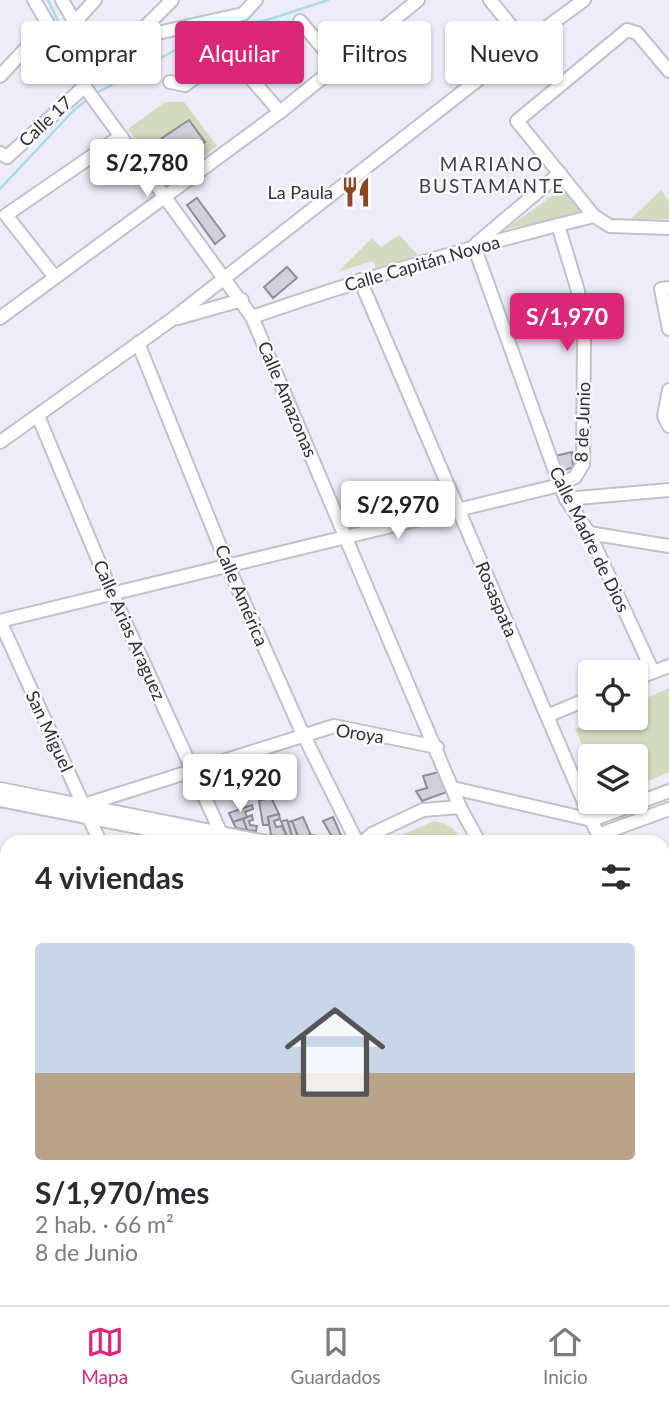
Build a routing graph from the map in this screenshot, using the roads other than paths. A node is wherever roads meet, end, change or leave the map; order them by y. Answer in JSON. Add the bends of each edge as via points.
{"nodes":[{"id":1,"x":34,"y":0,"type":"edge"},
{"id":2,"x":61,"y":0,"type":"edge"},
{"id":3,"x":95,"y":0,"type":"edge"},
{"id":4,"x":172,"y":0,"type":"edge"},
{"id":5,"x":256,"y":0,"type":"edge"},
{"id":6,"x":418,"y":0,"type":"edge"},
{"id":7,"x":490,"y":0,"type":"edge"},
{"id":8,"x":584,"y":0,"type":"edge"},
{"id":9,"x":46,"y":21,"type":"edge"},
{"id":10,"x":73,"y":21,"type":"edge"},
{"id":11,"x":76,"y":21,"type":"edge"},
{"id":12,"x":152,"y":21,"type":"edge"},
{"id":13,"x":392,"y":21,"type":"edge"},
{"id":14,"x":507,"y":21,"type":"edge"},
{"id":15,"x":555,"y":21,"type":"edge"},
{"id":16,"x":304,"y":26,"type":"edge"},
{"id":17,"x":161,"y":32,"type":"edge"},
{"id":18,"x":318,"y":42,"type":"edge"},
{"id":19,"x":21,"y":54,"type":"edge"},
{"id":20,"x":669,"y":71,"type":"edge"},
{"id":21,"x":0,"y":76,"type":"edge"},
{"id":22,"x":318,"y":81,"type":"edge"},
{"id":23,"x":170,"y":82,"type":"dead end"},
{"id":24,"x":84,"y":84,"type":"edge"},
{"id":25,"x":473,"y":84,"type":"edge"},
{"id":26,"x":89,"y":92,"type":"junction"},
{"id":27,"x":280,"y":112,"type":"junction"},
{"id":28,"x":121,"y":136,"type":"junction"},
{"id":29,"x":3,"y":155,"type":"edge"},
{"id":30,"x":560,"y":173,"type":"junction"},
{"id":31,"x":165,"y":195,"type":"junction"},
{"id":32,"x":594,"y":216,"type":"junction"},
{"id":33,"x":558,"y":225,"type":"junction"},
{"id":34,"x":669,"y":228,"type":"edge"},
{"id":35,"x":474,"y":246,"type":"junction"},
{"id":36,"x":54,"y":276,"type":"junction"},
{"id":37,"x":226,"y":278,"type":"junction"},
{"id":38,"x":360,"y":280,"type":"junction"},
{"id":39,"x":665,"y":288,"type":"edge"},
{"id":40,"x":242,"y":300,"type":"junction"},
{"id":41,"x":0,"y":317,"type":"edge"},
{"id":42,"x":252,"y":317,"type":"junction"},
{"id":43,"x":171,"y":320,"type":"junction"},
{"id":44,"x":669,"y":329,"type":"edge"},
{"id":45,"x":138,"y":343,"type":"junction"},
{"id":46,"x":669,"y":390,"type":"edge"},
{"id":47,"x":38,"y":416,"type":"junction"},
{"id":48,"x":669,"y":426,"type":"edge"},
{"id":49,"x":0,"y":442,"type":"edge"},
{"id":50,"x":560,"y":485,"type":"junction"},
{"id":51,"x":669,"y":490,"type":"edge"},
{"id":52,"x":566,"y":499,"type":"junction"},
{"id":53,"x":458,"y":510,"type":"junction"},
{"id":54,"x":589,"y":533,"type":"junction"},
{"id":55,"x":346,"y":536,"type":"junction"},
{"id":56,"x":669,"y":546,"type":"edge"},
{"id":57,"x":228,"y":566,"type":"junction"},
{"id":58,"x":112,"y":593,"type":"junction"},
{"id":59,"x":0,"y":621,"type":"edge"},
{"id":60,"x":669,"y":666,"type":"edge"},
{"id":61,"x":653,"y":672,"type":"junction"},
{"id":62,"x":648,"y":674,"type":"edge"},
{"id":63,"x":578,"y":703,"type":"edge"},
{"id":64,"x":547,"y":716,"type":"junction"},
{"id":65,"x":303,"y":735,"type":"junction"},
{"id":66,"x":437,"y":747,"type":"junction"},
{"id":67,"x":193,"y":771,"type":"junction"},
{"id":68,"x":453,"y":788,"type":"junction"},
{"id":69,"x":0,"y":789,"type":"edge"},
{"id":70,"x":669,"y":791,"type":"edge"},
{"id":71,"x":0,"y":800,"type":"edge"},
{"id":72,"x":460,"y":807,"type":"junction"},
{"id":73,"x":669,"y":809,"type":"edge"},
{"id":74,"x":87,"y":811,"type":"junction"},
{"id":75,"x":592,"y":820,"type":"junction"},
{"id":76,"x":97,"y":835,"type":"edge"},
{"id":77,"x":201,"y":835,"type":"edge"},
{"id":78,"x":218,"y":835,"type":"edge"},
{"id":79,"x":353,"y":835,"type":"edge"},
{"id":80,"x":372,"y":835,"type":"edge"},
{"id":81,"x":475,"y":835,"type":"edge"},
{"id":82,"x":599,"y":835,"type":"edge"},
{"id":83,"x":607,"y":835,"type":"edge"}],
"edges":[{"from":1,"to":9,"type":"street","name":"Calle Amazonas"},
{"from":2,"to":10,"type":"street"},
{"from":3,"to":11,"type":"street"},
{"from":4,"to":12,"type":"street"},
{"from":5,"to":17,"type":"street","via":[[243,14]]},
{"from":6,"to":13,"type":"street"},
{"from":7,"to":14,"type":"street"},
{"from":8,"to":15,"type":"street"},
{"from":16,"to":18,"type":"street"},
{"from":19,"to":21,"type":"street"},
{"from":20,"to":30,"type":"street","via":[[635,31],[627,30],[517,121]]},
{"from":22,"to":27,"type":"street"},
{"from":23,"to":27,"type":"street","via":[[185,85],[229,53]]},
{"from":24,"to":26,"type":"street","name":"Calle Amazonas"},
{"from":25,"to":37,"type":"street"},
{"from":26,"to":28,"type":"street","name":"Calle Amazonas"},
{"from":26,"to":29,"type":"street","name":"Calle 17"},
{"from":27,"to":31,"type":"street"},
{"from":28,"to":31,"type":"street","name":"Calle Amazonas"},
{"from":28,"to":36,"type":"street","via":[[6,215]]},
{"from":30,"to":32,"type":"street"},
{"from":30,"to":35,"type":"street"},
{"from":31,"to":36,"type":"street"},
{"from":31,"to":37,"type":"street","name":"Calle Amazonas"},
{"from":32,"to":33,"type":"street","name":"Calle Capitán Novoa"},
{"from":32,"to":34,"type":"street","via":[[610,226]]},
{"from":33,"to":35,"type":"street","name":"Calle Capitán Novoa"},
{"from":33,"to":50,"type":"street","name":"8 de Junio","via":[[578,292],[584,337],[583,464],[575,477]]},
{"from":35,"to":38,"type":"street","name":"Calle Capitán Novoa"},
{"from":35,"to":50,"type":"street","name":"Calle Madre de Dios"},
{"from":36,"to":41,"type":"street"},
{"from":37,"to":40,"type":"street","name":"Calle Amazonas"},
{"from":37,"to":43,"type":"street"},
{"from":38,"to":42,"type":"street","name":"Calle Capitán Novoa"},
{"from":38,"to":53,"type":"street","name":"Rosaspata"},
{"from":39,"to":44,"type":"street"},
{"from":40,"to":42,"type":"street","name":"Calle Amazonas"},
{"from":40,"to":43,"type":"street"},
{"from":42,"to":55,"type":"street","name":"Calle Amazonas"},
{"from":43,"to":45,"type":"street"},
{"from":45,"to":47,"type":"street"},
{"from":45,"to":57,"type":"street","name":"Calle América"},
{"from":46,"to":48,"type":"street","via":[[664,416]]},
{"from":47,"to":49,"type":"street"},
{"from":47,"to":58,"type":"street","name":"Calle Arias Araguez"},
{"from":50,"to":52,"type":"street","name":"Calle Madre de Dios"},
{"from":50,"to":53,"type":"street"},
{"from":51,"to":52,"type":"street"},
{"from":52,"to":54,"type":"street","name":"Calle Madre de Dios"},
{"from":53,"to":55,"type":"street"},
{"from":53,"to":64,"type":"street","name":"Rosaspata"},
{"from":54,"to":56,"type":"street"},
{"from":54,"to":61,"type":"street","name":"Calle Madre de Dios"},
{"from":55,"to":57,"type":"street"},
{"from":55,"to":66,"type":"street","name":"Calle Amazonas"},
{"from":57,"to":58,"type":"street"},
{"from":57,"to":65,"type":"street","name":"Calle América"},
{"from":58,"to":59,"type":"street"},
{"from":58,"to":67,"type":"street","name":"Calle Arias Araguez"},
{"from":59,"to":74,"type":"street","name":"San Miguel"},
{"from":60,"to":61,"type":"street"},
{"from":61,"to":62,"type":"street"},
{"from":63,"to":64,"type":"street"},
{"from":64,"to":75,"type":"street","name":"Rosaspata"},
{"from":65,"to":66,"type":"street","name":"Oroya","via":[[334,726]]},
{"from":65,"to":67,"type":"street","name":"Oroya"},
{"from":65,"to":79,"type":"street","name":"Calle América"},
{"from":66,"to":68,"type":"street","name":"Calle Amazonas"},
{"from":67,"to":74,"type":"street","name":"Oroya"},
{"from":67,"to":78,"type":"street","name":"Calle Arias Araguez"},
{"from":68,"to":72,"type":"street","name":"Calle Amazonas"},
{"from":68,"to":75,"type":"street"},
{"from":69,"to":74,"type":"street"},
{"from":70,"to":75,"type":"street"},
{"from":71,"to":74,"type":"street"},
{"from":72,"to":80,"type":"street","via":[[424,810]]},
{"from":72,"to":81,"type":"street","name":"Calle Amazonas"},
{"from":73,"to":83,"type":"street"},
{"from":74,"to":76,"type":"street","name":"San Miguel"},
{"from":74,"to":77,"type":"street"},
{"from":75,"to":82,"type":"street","name":"Rosaspata"}]}
